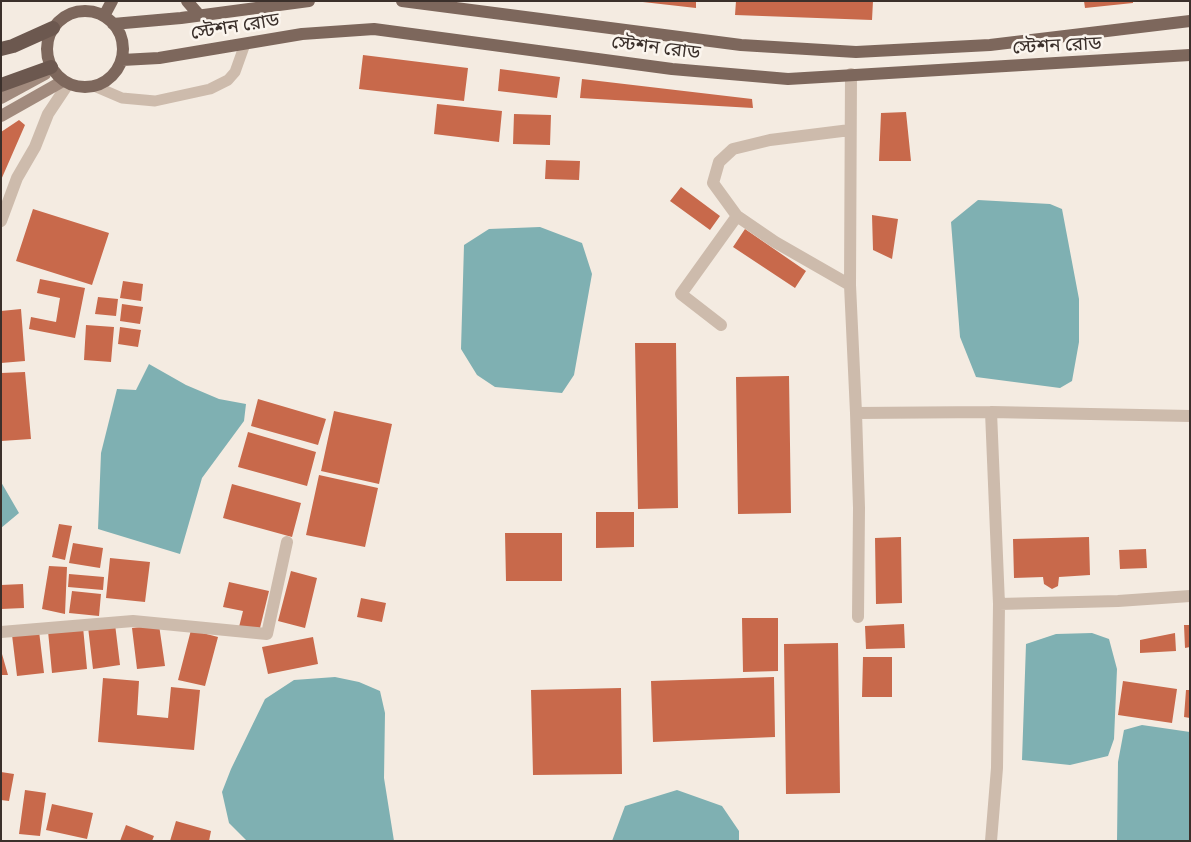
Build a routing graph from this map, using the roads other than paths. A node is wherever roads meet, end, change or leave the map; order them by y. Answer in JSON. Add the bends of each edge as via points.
{"nodes":[{"id":1,"x":112,"y":1,"type":"edge"},
{"id":2,"x":186,"y":1,"type":"edge"},
{"id":3,"x":309,"y":1,"type":"edge"},
{"id":4,"x":402,"y":1,"type":"edge"},
{"id":5,"x":84,"y":6,"type":"edge"},
{"id":6,"x":199,"y":15,"type":"junction"},
{"id":7,"x":108,"y":20,"type":"junction"},
{"id":8,"x":1190,"y":20,"type":"edge"},
{"id":9,"x":53,"y":28,"type":"junction"},
{"id":10,"x":245,"y":44,"type":"junction"},
{"id":11,"x":1,"y":49,"type":"edge"},
{"id":12,"x":1190,"y":56,"type":"edge"},
{"id":13,"x":122,"y":60,"type":"junction"},
{"id":14,"x":52,"y":68,"type":"junction"},
{"id":15,"x":851,"y":74,"type":"junction"},
{"id":16,"x":66,"y":82,"type":"junction"},
{"id":17,"x":1,"y":85,"type":"edge"},
{"id":18,"x":94,"y":86,"type":"junction"},
{"id":19,"x":1,"y":98,"type":"edge"},
{"id":20,"x":1,"y":116,"type":"edge"},
{"id":21,"x":850,"y":130,"type":"junction"},
{"id":22,"x":737,"y":216,"type":"junction"},
{"id":23,"x":1,"y":221,"type":"edge"},
{"id":24,"x":850,"y":285,"type":"junction"},
{"id":25,"x":721,"y":325,"type":"dead end"},
{"id":26,"x":991,"y":412,"type":"junction"},
{"id":27,"x":856,"y":413,"type":"junction"},
{"id":28,"x":1190,"y":416,"type":"edge"},
{"id":29,"x":287,"y":542,"type":"dead end"},
{"id":30,"x":1190,"y":596,"type":"edge"},
{"id":31,"x":999,"y":604,"type":"junction"},
{"id":32,"x":858,"y":617,"type":"dead end"},
{"id":33,"x":1,"y":632,"type":"edge"},
{"id":34,"x":992,"y":841,"type":"edge"}],
"edges":[{"from":1,"to":7,"type":"main road"},
{"from":2,"to":6,"type":"main road"},
{"from":3,"to":6,"type":"main road","name":"স্টেশন রোড"},
{"from":4,"to":8,"type":"main road","name":"স্টেশন রোড","via":[[741,45],[856,52],[990,45]]},
{"from":5,"to":7,"type":"main road"},
{"from":5,"to":9,"type":"main road"},
{"from":6,"to":7,"type":"main road","name":"স্টেশন রোড"},
{"from":7,"to":13,"type":"main road","via":[[120,34],[124,47]]},
{"from":9,"to":11,"type":"highway"},
{"from":9,"to":14,"type":"main road","via":[[47,47]]},
{"from":10,"to":13,"type":"main road","name":"স্টেশন রোড","via":[[159,58]]},
{"from":10,"to":15,"type":"main road","name":"স্টেশন রোড","via":[[302,34],[374,29],[672,69],[788,79]]},
{"from":10,"to":18,"type":"lane","via":[[235,72],[228,80],[210,89],[155,101],[122,98]]},
{"from":12,"to":15,"type":"main road","name":"স্টেশন রোড"},
{"from":13,"to":18,"type":"main road","via":[[107,81]]},
{"from":14,"to":16,"type":"main road"},
{"from":14,"to":17,"type":"highway"},
{"from":14,"to":19,"type":"main road"},
{"from":15,"to":21,"type":"street"},
{"from":16,"to":18,"type":"main road","via":[[82,87]]},
{"from":16,"to":20,"type":"main road"},
{"from":16,"to":23,"type":"street","via":[[17,178]]},
{"from":21,"to":22,"type":"street","via":[[770,140],[733,149],[719,162],[713,183]]},
{"from":21,"to":24,"type":"street"},
{"from":22,"to":24,"type":"street"},
{"from":22,"to":25,"type":"street","via":[[681,294]]},
{"from":24,"to":27,"type":"street"},
{"from":26,"to":27,"type":"street"},
{"from":26,"to":28,"type":"street"},
{"from":26,"to":31,"type":"street"},
{"from":27,"to":32,"type":"street"},
{"from":29,"to":33,"type":"street","via":[[267,634],[133,621]]},
{"from":30,"to":31,"type":"street"},
{"from":31,"to":34,"type":"street","via":[[997,768]]}]}
